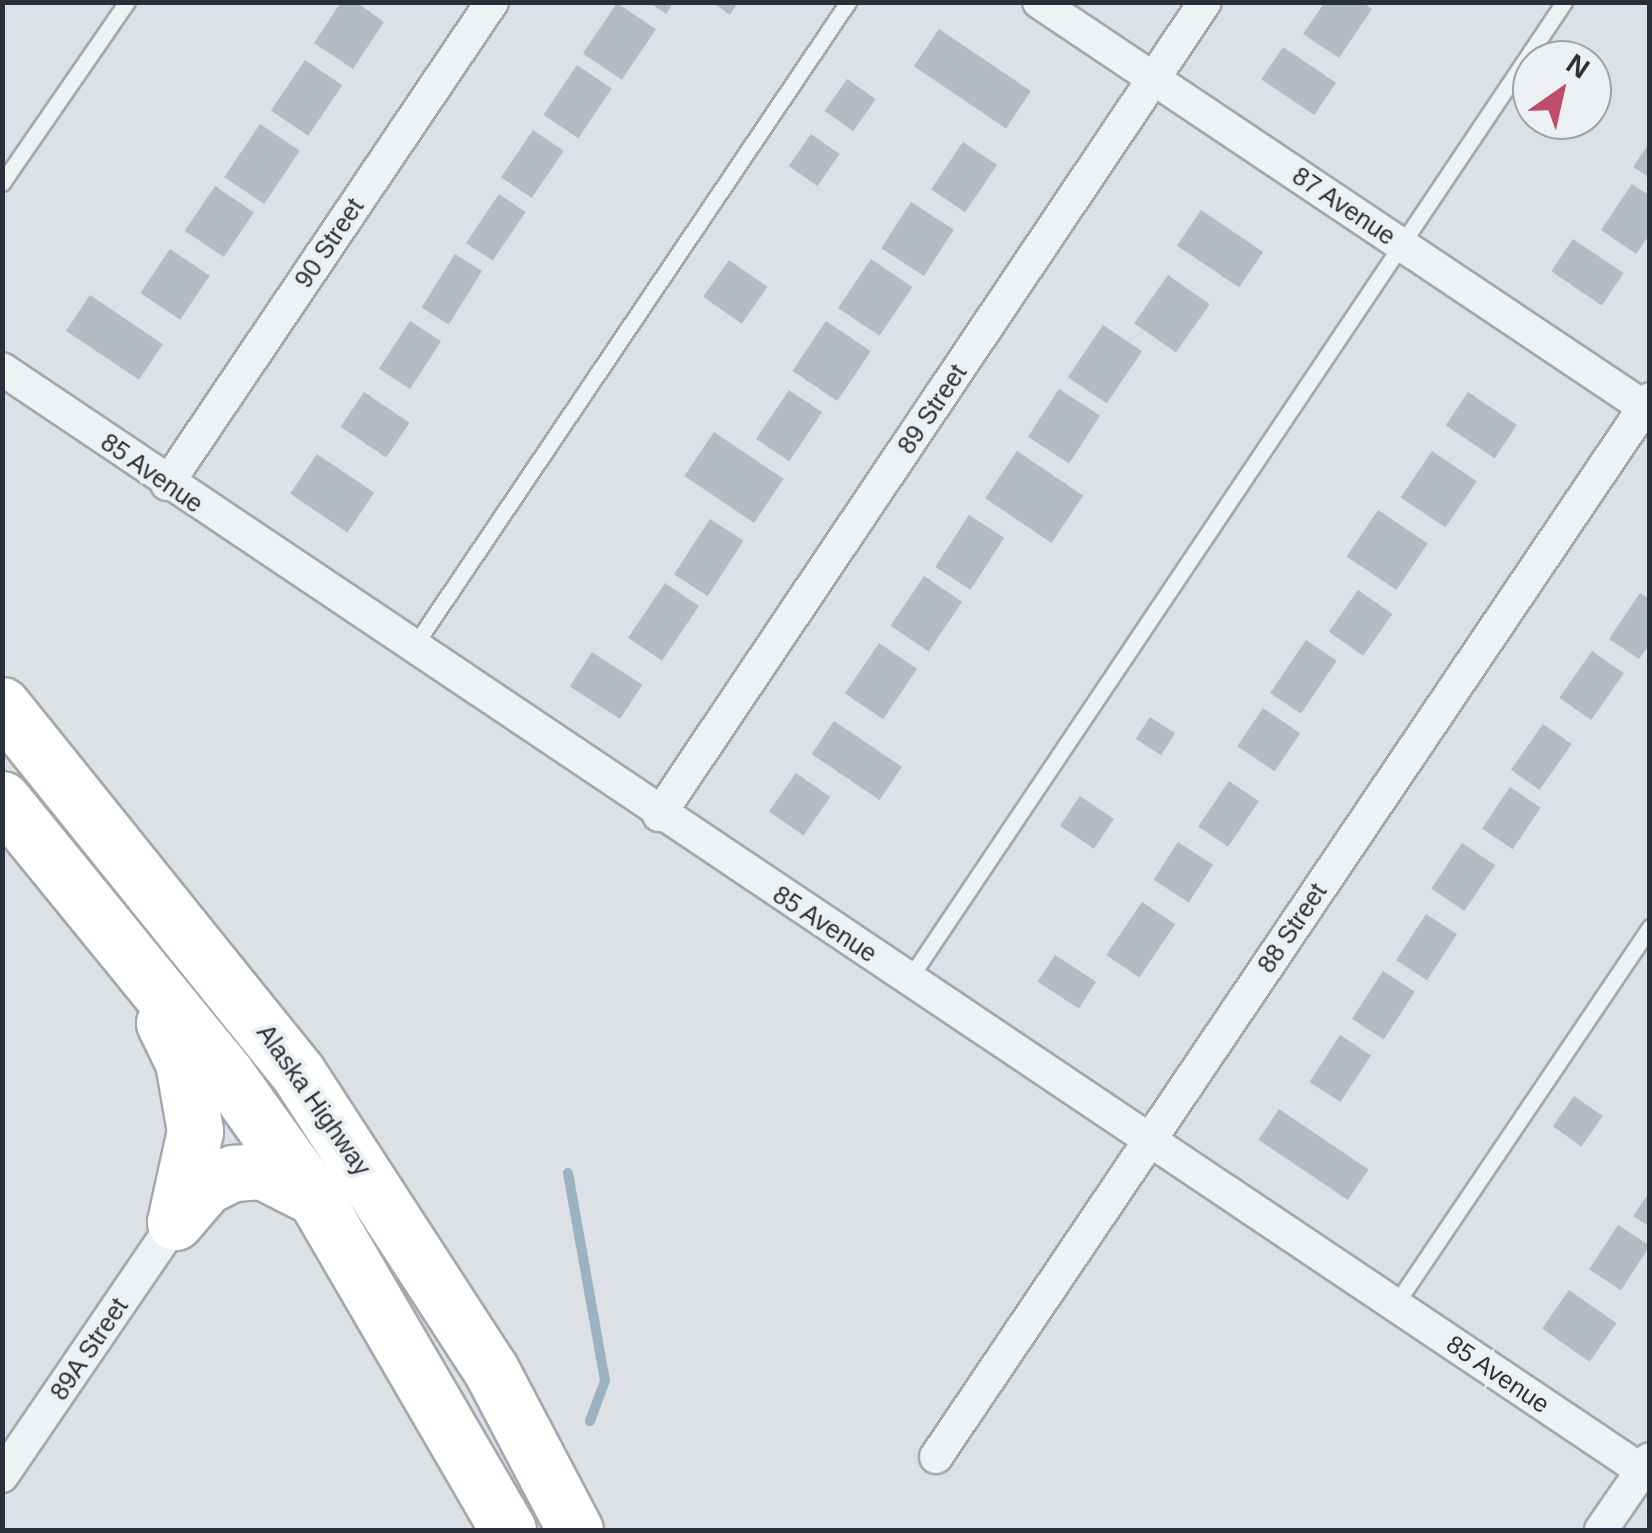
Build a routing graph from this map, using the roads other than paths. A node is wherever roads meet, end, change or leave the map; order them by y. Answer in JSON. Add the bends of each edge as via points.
{"nodes":[{"id":1,"x":127,"y":2,"type":"edge"},
{"id":2,"x":492,"y":2,"type":"edge"},
{"id":3,"x":848,"y":2,"type":"edge"},
{"id":4,"x":1038,"y":2,"type":"edge"},
{"id":5,"x":1204,"y":2,"type":"edge"},
{"id":6,"x":1564,"y":2,"type":"edge"},
{"id":7,"x":1152,"y":79,"type":"junction"},
{"id":8,"x":2,"y":182,"type":"edge"},
{"id":9,"x":1402,"y":244,"type":"junction"},
{"id":10,"x":2,"y":369,"type":"edge"},
{"id":11,"x":1648,"y":406,"type":"edge"},
{"id":12,"x":167,"y":484,"type":"junction"},
{"id":13,"x":414,"y":647,"type":"junction"},
{"id":14,"x":2,"y":705,"type":"edge"},
{"id":15,"x":2,"y":799,"type":"edge"},
{"id":16,"x":659,"y":815,"type":"junction"},
{"id":17,"x":1650,"y":927,"type":"edge"},
{"id":18,"x":129,"y":950,"type":"junction"},
{"id":19,"x":908,"y":979,"type":"junction"},
{"id":20,"x":1149,"y":1139,"type":"junction"},
{"id":21,"x":315,"y":1198,"type":"junction"},
{"id":22,"x":175,"y":1222,"type":"junction"},
{"id":23,"x":1395,"y":1305,"type":"junction"},
{"id":24,"x":936,"y":1457,"type":"dead end"},
{"id":25,"x":1647,"y":1469,"type":"edge"},
{"id":26,"x":2,"y":1476,"type":"edge"},
{"id":27,"x":508,"y":1530,"type":"edge"},
{"id":28,"x":574,"y":1530,"type":"edge"},
{"id":29,"x":1601,"y":1530,"type":"edge"}],
"edges":[{"from":1,"to":8,"type":"lane"},
{"from":2,"to":12,"type":"street","name":"90 Street"},
{"from":3,"to":13,"type":"lane"},
{"from":4,"to":7,"type":"street","name":"87 Avenue"},
{"from":5,"to":7,"type":"street","name":"89 Street"},
{"from":6,"to":9,"type":"lane"},
{"from":7,"to":9,"type":"street","name":"87 Avenue"},
{"from":7,"to":16,"type":"street","name":"89 Street"},
{"from":9,"to":11,"type":"street","name":"87 Avenue"},
{"from":9,"to":19,"type":"lane"},
{"from":10,"to":12,"type":"street","name":"85 Avenue"},
{"from":11,"to":20,"type":"street","name":"88 Street"},
{"from":12,"to":13,"type":"street","name":"85 Avenue"},
{"from":13,"to":16,"type":"street","name":"85 Avenue"},
{"from":14,"to":28,"type":"highway","name":"Alaska Highway","via":[[298,1073],[490,1370]]},
{"from":15,"to":18,"type":"highway"},
{"from":16,"to":19,"type":"street","name":"85 Avenue"},
{"from":17,"to":23,"type":"lane"},
{"from":18,"to":21,"type":"highway"},
{"from":18,"to":22,"type":"highway","via":[[191,1093],[195,1131]]},
{"from":19,"to":20,"type":"street","name":"85 Avenue"},
{"from":20,"to":23,"type":"street","name":"85 Avenue"},
{"from":20,"to":24,"type":"street","name":"88 Street"},
{"from":21,"to":22,"type":"highway","via":[[262,1171],[232,1173],[206,1186]]},
{"from":21,"to":27,"type":"highway"},
{"from":22,"to":26,"type":"street","name":"89A Street"},
{"from":23,"to":25,"type":"street","name":"85 Avenue"},
{"from":25,"to":29,"type":"street"}]}
